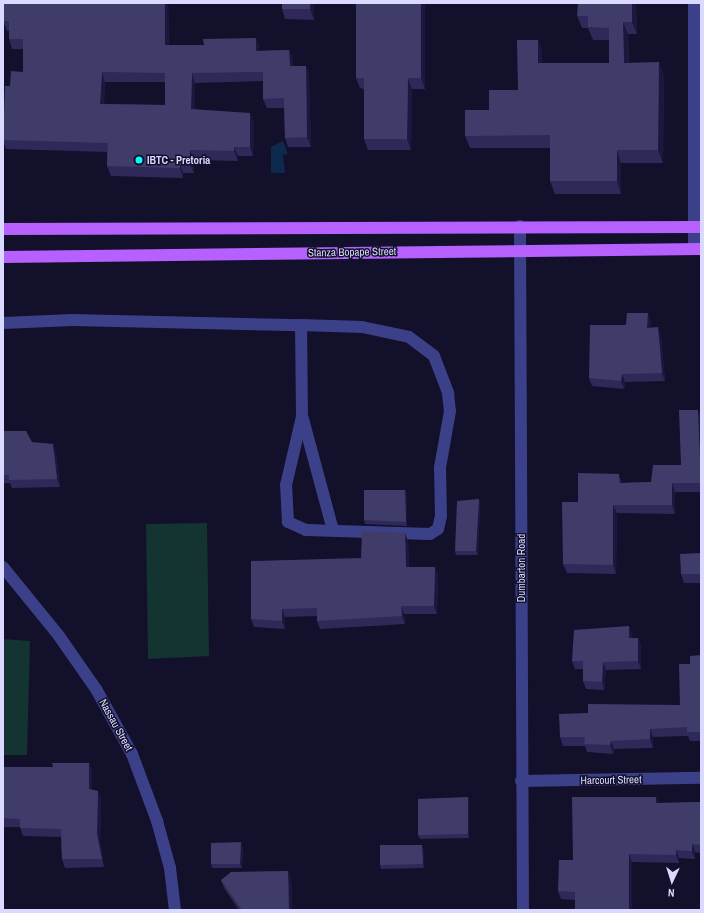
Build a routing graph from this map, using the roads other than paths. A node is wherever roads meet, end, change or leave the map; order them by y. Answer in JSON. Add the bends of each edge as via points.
{"nodes":[{"id":1,"x":694,"y":3,"type":"edge"},
{"id":2,"x":520,"y":226,"type":"junction"},
{"id":3,"x":697,"y":227,"type":"edge"},
{"id":4,"x":3,"y":229,"type":"edge"},
{"id":5,"x":697,"y":249,"type":"edge"},
{"id":6,"x":521,"y":250,"type":"junction"},
{"id":7,"x":3,"y":257,"type":"edge"},
{"id":8,"x":3,"y":323,"type":"edge"},
{"id":9,"x":301,"y":325,"type":"junction"},
{"id":10,"x":302,"y":417,"type":"junction"},
{"id":11,"x":333,"y":530,"type":"junction"},
{"id":12,"x":3,"y":567,"type":"edge"},
{"id":13,"x":701,"y":778,"type":"edge"},
{"id":14,"x":521,"y":781,"type":"junction"},
{"id":15,"x":175,"y":910,"type":"edge"},
{"id":16,"x":522,"y":910,"type":"edge"}],
"edges":[{"from":1,"to":3,"type":"street"},
{"from":2,"to":3,"type":"main road"},
{"from":2,"to":4,"type":"main road"},
{"from":2,"to":6,"type":"street","name":"Dumbarton Road"},
{"from":3,"to":5,"type":"street"},
{"from":5,"to":6,"type":"main road","name":"Stanza Bopape Street"},
{"from":6,"to":7,"type":"main road","name":"Stanza Bopape Street"},
{"from":6,"to":14,"type":"street","name":"Dumbarton Road"},
{"from":8,"to":9,"type":"street","via":[[72,320]]},
{"from":9,"to":10,"type":"street"},
{"from":9,"to":11,"type":"street","via":[[362,327],[409,337],[434,356],[448,393],[450,411],[442,450],[438,529],[430,534],[416,535]]},
{"from":10,"to":11,"type":"street"},
{"from":10,"to":11,"type":"street","via":[[286,485],[285,512],[294,526]]},
{"from":12,"to":15,"type":"street","name":"Nassau Street","via":[[71,653],[132,754],[157,821],[170,868]]},
{"from":13,"to":14,"type":"street","name":"Harcourt Street"},
{"from":14,"to":16,"type":"street","name":"Dumbarton Road"}]}
